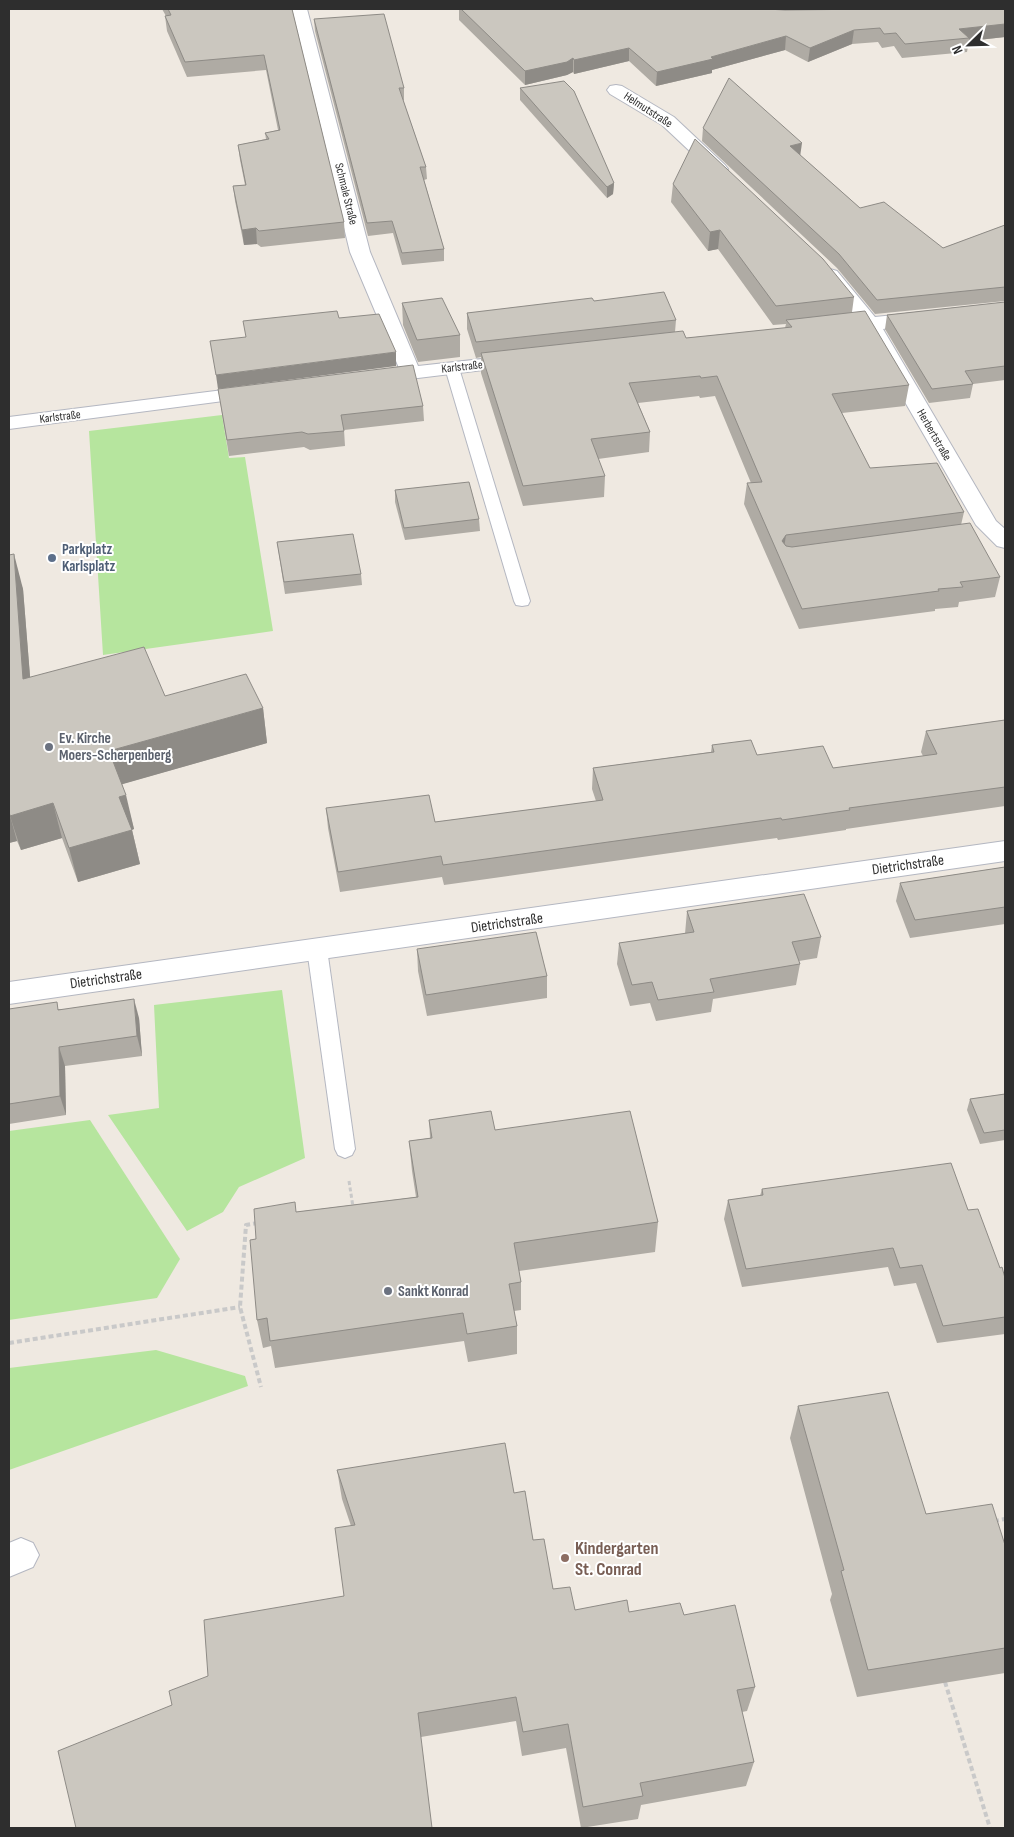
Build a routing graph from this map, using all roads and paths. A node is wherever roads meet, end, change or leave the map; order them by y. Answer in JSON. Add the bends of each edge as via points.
{"nodes":[{"id":1,"x":299,"y":9,"type":"edge"},
{"id":2,"x":616,"y":90,"type":"dead end"},
{"id":3,"x":731,"y":180,"type":"edge"},
{"id":4,"x":815,"y":260,"type":"edge"},
{"id":5,"x":947,"y":315,"type":"edge"},
{"id":6,"x":870,"y":324,"type":"junction"},
{"id":7,"x":820,"y":329,"type":"edge"},
{"id":8,"x":542,"y":358,"type":"edge"},
{"id":9,"x":452,"y":368,"type":"junction"},
{"id":10,"x":411,"y":373,"type":"junction"},
{"id":11,"x":362,"y":379,"type":"edge"},
{"id":12,"x":274,"y":390,"type":"edge"},
{"id":13,"x":9,"y":423,"type":"edge"},
{"id":14,"x":1005,"y":541,"type":"edge"},
{"id":15,"x":522,"y":601,"type":"dead end"},
{"id":16,"x":1005,"y":851,"type":"edge"},
{"id":17,"x":317,"y":949,"type":"junction"},
{"id":18,"x":9,"y":993,"type":"edge"},
{"id":19,"x":345,"y":1149,"type":"joint"},
{"id":20,"x":343,"y":1209,"type":"edge"},
{"id":21,"x":265,"y":1222,"type":"edge"},
{"id":22,"x":240,"y":1307,"type":"junction"},
{"id":23,"x":9,"y":1343,"type":"edge"},
{"id":24,"x":261,"y":1386,"type":"dead end"},
{"id":25,"x":1005,"y":1519,"type":"edge"},
{"id":26,"x":986,"y":1522,"type":"edge"},
{"id":27,"x":945,"y":1682,"type":"edge"},
{"id":28,"x":990,"y":1828,"type":"edge"}],
"edges":[{"from":1,"to":10,"type":"street","name":"Schmale Straße","via":[[360,252]]},
{"from":2,"to":3,"type":"street","name":"Helmutstraße","via":[[668,121]]},
{"from":4,"to":6,"type":"street"},
{"from":5,"to":6,"type":"street"},
{"from":6,"to":7,"type":"street"},
{"from":6,"to":14,"type":"street","name":"Herbertstraße","via":[[979,529]]},
{"from":8,"to":9,"type":"street","name":"Karlstraße"},
{"from":9,"to":10,"type":"street","name":"Karlstraße"},
{"from":9,"to":15,"type":"lane"},
{"from":10,"to":11,"type":"street","name":"Karlstraße"},
{"from":12,"to":13,"type":"street","name":"Karlstraße"},
{"from":16,"to":17,"type":"street","name":"Dietrichstraße"},
{"from":17,"to":18,"type":"street","name":"Dietrichstraße"},
{"from":17,"to":19,"type":"lane"},
{"from":19,"to":20,"type":"path","via":[[353,1208]]},
{"from":21,"to":22,"type":"path","via":[[246,1225]]},
{"from":22,"to":23,"type":"path"},
{"from":22,"to":24,"type":"path"},
{"from":25,"to":26,"type":"path"},
{"from":27,"to":28,"type":"path"}]}
